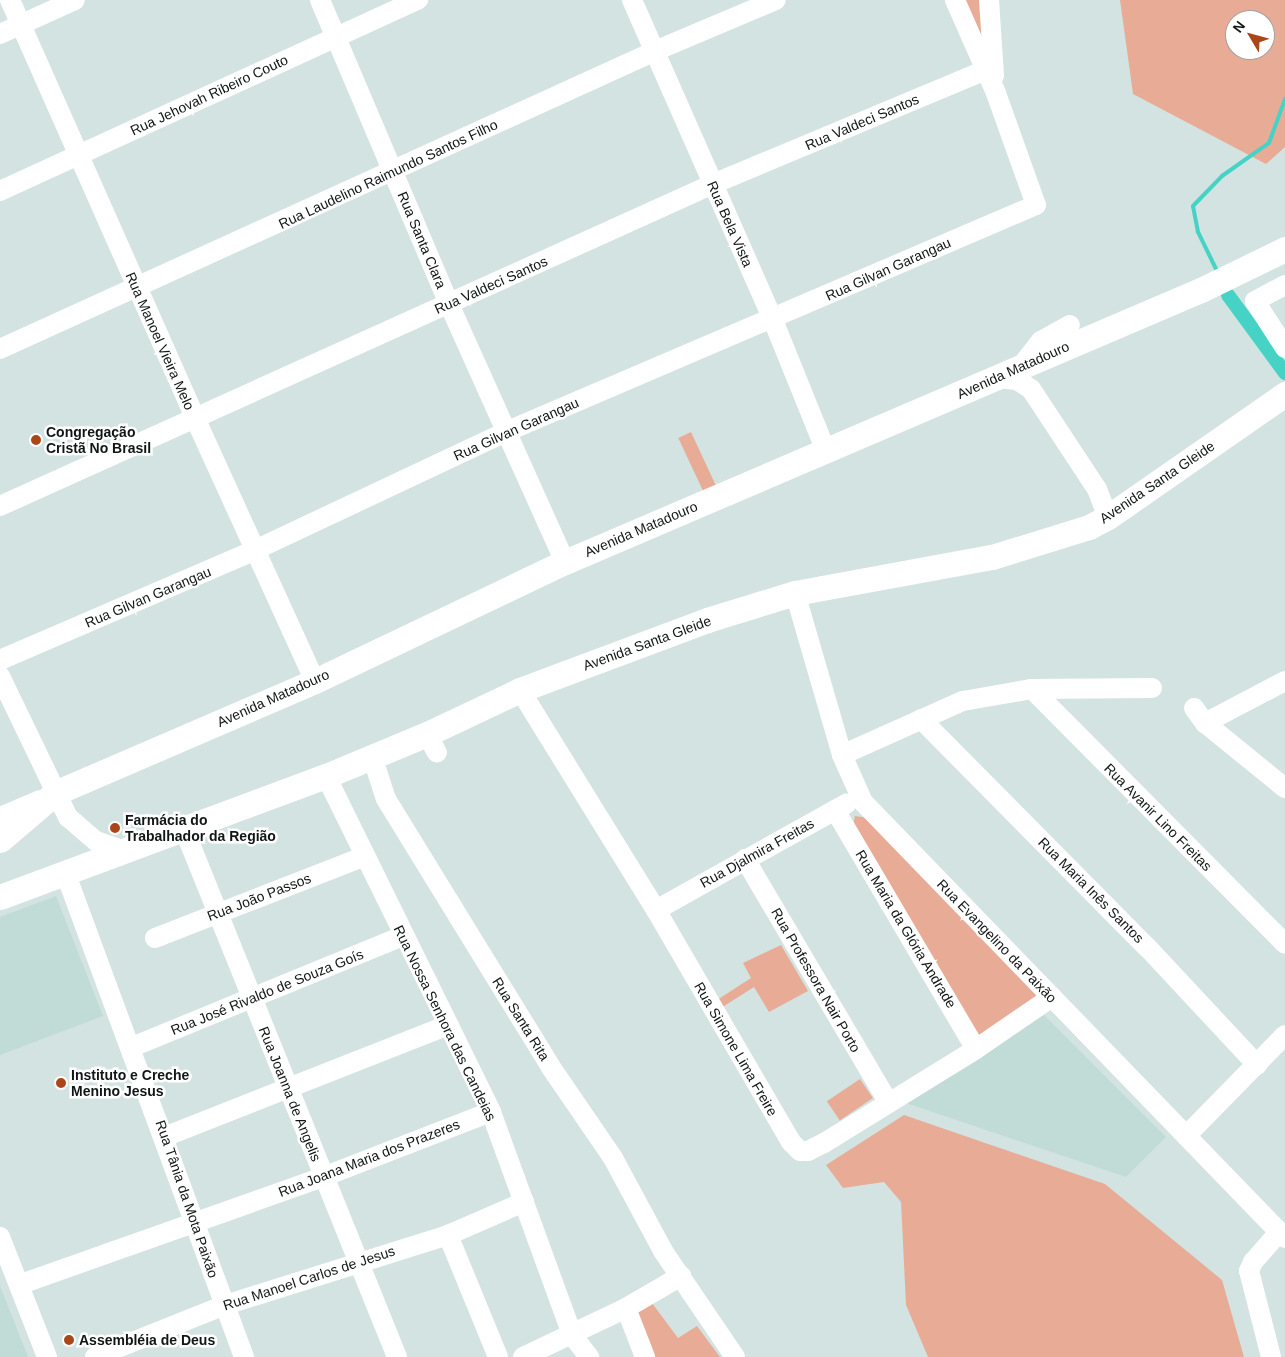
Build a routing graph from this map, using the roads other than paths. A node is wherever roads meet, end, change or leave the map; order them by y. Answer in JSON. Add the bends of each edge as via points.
{"nodes":[{"id":1,"x":10,"y":0,"type":"edge"},
{"id":2,"x":75,"y":0,"type":"edge"},
{"id":3,"x":320,"y":0,"type":"edge"},
{"id":4,"x":418,"y":0,"type":"edge"},
{"id":5,"x":632,"y":0,"type":"edge"},
{"id":6,"x":776,"y":0,"type":"edge"},
{"id":7,"x":955,"y":0,"type":"edge"},
{"id":8,"x":989,"y":0,"type":"edge"},
{"id":9,"x":22,"y":25,"type":"junction"},
{"id":10,"x":0,"y":34,"type":"edge"},
{"id":11,"x":335,"y":38,"type":"junction"},
{"id":12,"x":655,"y":51,"type":"junction"},
{"id":13,"x":985,"y":70,"type":"junction"},
{"id":14,"x":996,"y":93,"type":"junction"},
{"id":15,"x":78,"y":156,"type":"junction"},
{"id":16,"x":394,"y":172,"type":"junction"},
{"id":17,"x":713,"y":184,"type":"junction"},
{"id":18,"x":0,"y":191,"type":"edge"},
{"id":19,"x":1285,"y":249,"type":"edge"},
{"id":20,"x":1285,"y":285,"type":"edge"},
{"id":21,"x":136,"y":288,"type":"junction"},
{"id":22,"x":449,"y":304,"type":"junction"},
{"id":23,"x":773,"y":320,"type":"junction"},
{"id":24,"x":1070,"y":325,"type":"dead end"},
{"id":25,"x":1285,"y":348,"type":"edge"},
{"id":26,"x":0,"y":349,"type":"edge"},
{"id":27,"x":1022,"y":365,"type":"junction"},
{"id":28,"x":998,"y":378,"type":"junction"},
{"id":29,"x":1280,"y":397,"type":"edge"},
{"id":30,"x":194,"y":418,"type":"junction"},
{"id":31,"x":508,"y":431,"type":"junction"},
{"id":32,"x":825,"y":449,"type":"junction"},
{"id":33,"x":0,"y":506,"type":"edge"},
{"id":34,"x":1108,"y":517,"type":"junction"},
{"id":35,"x":255,"y":550,"type":"junction"},
{"id":36,"x":565,"y":562,"type":"junction"},
{"id":37,"x":795,"y":592,"type":"junction"},
{"id":38,"x":0,"y":660,"type":"edge"},
{"id":39,"x":0,"y":676,"type":"edge"},
{"id":40,"x":315,"y":681,"type":"junction"},
{"id":41,"x":1285,"y":681,"type":"edge"},
{"id":42,"x":1152,"y":688,"type":"dead end"},
{"id":43,"x":520,"y":690,"type":"junction"},
{"id":44,"x":1032,"y":690,"type":"junction"},
{"id":45,"x":921,"y":719,"type":"junction"},
{"id":46,"x":842,"y":755,"type":"junction"},
{"id":47,"x":372,"y":756,"type":"junction"},
{"id":48,"x":326,"y":776,"type":"junction"},
{"id":49,"x":1285,"y":788,"type":"edge"},
{"id":50,"x":55,"y":793,"type":"junction"},
{"id":51,"x":859,"y":798,"type":"junction"},
{"id":52,"x":835,"y":810,"type":"junction"},
{"id":53,"x":0,"y":817,"type":"edge"},
{"id":54,"x":184,"y":829,"type":"junction"},
{"id":55,"x":0,"y":840,"type":"edge"},
{"id":56,"x":122,"y":850,"type":"junction"},
{"id":57,"x":363,"y":857,"type":"junction"},
{"id":58,"x":745,"y":858,"type":"junction"},
{"id":59,"x":65,"y":872,"type":"junction"},
{"id":60,"x":0,"y":897,"type":"edge"},
{"id":61,"x":656,"y":910,"type":"junction"},
{"id":62,"x":218,"y":913,"type":"junction"},
{"id":63,"x":402,"y":936,"type":"junction"},
{"id":64,"x":155,"y":938,"type":"dead end"},
{"id":65,"x":1285,"y":944,"type":"edge"},
{"id":66,"x":1052,"y":997,"type":"junction"},
{"id":67,"x":252,"y":999,"type":"junction"},
{"id":68,"x":449,"y":1024,"type":"junction"},
{"id":69,"x":1285,"y":1035,"type":"edge"},
{"id":70,"x":132,"y":1047,"type":"junction"},
{"id":71,"x":976,"y":1049,"type":"junction"},
{"id":72,"x":1257,"y":1065,"type":"junction"},
{"id":73,"x":288,"y":1089,"type":"junction"},
{"id":74,"x":888,"y":1102,"type":"junction"},
{"id":75,"x":491,"y":1112,"type":"junction"},
{"id":76,"x":1186,"y":1136,"type":"junction"},
{"id":77,"x":164,"y":1137,"type":"junction"},
{"id":78,"x":323,"y":1177,"type":"junction"},
{"id":79,"x":524,"y":1202,"type":"junction"},
{"id":80,"x":193,"y":1222,"type":"junction"},
{"id":81,"x":1281,"y":1228,"type":"edge"},
{"id":82,"x":448,"y":1234,"type":"junction"},
{"id":83,"x":0,"y":1237,"type":"edge"},
{"id":84,"x":360,"y":1262,"type":"junction"},
{"id":85,"x":681,"y":1276,"type":"junction"},
{"id":86,"x":21,"y":1284,"type":"junction"},
{"id":87,"x":225,"y":1305,"type":"junction"},
{"id":88,"x":626,"y":1308,"type":"junction"},
{"id":89,"x":572,"y":1335,"type":"junction"},
{"id":90,"x":139,"y":1349,"type":"edge"},
{"id":91,"x":47,"y":1357,"type":"edge"},
{"id":92,"x":95,"y":1357,"type":"edge"},
{"id":93,"x":244,"y":1357,"type":"edge"},
{"id":94,"x":398,"y":1357,"type":"edge"},
{"id":95,"x":498,"y":1357,"type":"edge"},
{"id":96,"x":523,"y":1357,"type":"edge"},
{"id":97,"x":589,"y":1357,"type":"edge"},
{"id":98,"x":645,"y":1357,"type":"edge"},
{"id":99,"x":735,"y":1357,"type":"edge"},
{"id":100,"x":1271,"y":1357,"type":"edge"}],
"edges":[{"from":1,"to":9,"type":"street","name":"Rua Manoel Vieira Melo"},
{"from":2,"to":9,"type":"street"},
{"from":3,"to":11,"type":"street","name":"Rua Santa Clara"},
{"from":4,"to":11,"type":"street","name":"Rua Jehovah Ribeiro Couto"},
{"from":5,"to":12,"type":"street","name":"Rua Bela Vista"},
{"from":6,"to":12,"type":"street","name":"Rua Laudelino Raimundo Santos Filho"},
{"from":7,"to":13,"type":"street"},
{"from":8,"to":14,"type":"street"},
{"from":9,"to":10,"type":"street"},
{"from":9,"to":15,"type":"street","name":"Rua Manoel Vieira Melo"},
{"from":11,"to":15,"type":"street","name":"Rua Jehovah Ribeiro Couto"},
{"from":11,"to":16,"type":"street","name":"Rua Santa Clara"},
{"from":12,"to":16,"type":"street","name":"Rua Laudelino Raimundo Santos Filho"},
{"from":12,"to":17,"type":"street","name":"Rua Bela Vista"},
{"from":13,"to":14,"type":"street"},
{"from":13,"to":17,"type":"street","name":"Rua Valdeci Santos"},
{"from":14,"to":23,"type":"street","name":"Rua Gilvan Garangau","via":[[1036,205]]},
{"from":15,"to":18,"type":"street","name":"Rua Jehovah Ribeiro Couto"},
{"from":15,"to":21,"type":"street","name":"Rua Manoel Vieira Melo"},
{"from":16,"to":21,"type":"street","name":"Rua Laudelino Raimundo Santos Filho"},
{"from":16,"to":22,"type":"street","name":"Rua Santa Clara"},
{"from":17,"to":22,"type":"street","name":"Rua Valdeci Santos"},
{"from":17,"to":23,"type":"street","name":"Rua Bela Vista"},
{"from":19,"to":27,"type":"main road","name":"Avenida Matadouro","via":[[1244,271]]},
{"from":20,"to":25,"type":"street","via":[[1255,301]]},
{"from":21,"to":26,"type":"street","name":"Rua Laudelino Raimundo Santos Filho"},
{"from":21,"to":30,"type":"street","name":"Rua Manoel Vieira Melo"},
{"from":22,"to":30,"type":"street","name":"Rua Valdeci Santos"},
{"from":22,"to":31,"type":"street","name":"Rua Santa Clara"},
{"from":23,"to":31,"type":"street","name":"Rua Gilvan Garangau"},
{"from":23,"to":32,"type":"street","name":"Rua Bela Vista"},
{"from":24,"to":27,"type":"street","via":[[1041,340]]},
{"from":27,"to":28,"type":"main road","name":"Avenida Matadouro"},
{"from":28,"to":32,"type":"main road","name":"Avenida Matadouro"},
{"from":28,"to":34,"type":"street","via":[[1017,380],[1031,389],[1097,489]]},
{"from":29,"to":34,"type":"main road","name":"Avenida Santa Gleide"},
{"from":30,"to":33,"type":"street","name":"Rua Valdeci Santos"},
{"from":30,"to":35,"type":"street","name":"Rua Manoel Vieira Melo"},
{"from":31,"to":35,"type":"street","name":"Rua Gilvan Garangau"},
{"from":31,"to":36,"type":"street","name":"Rua Santa Clara"},
{"from":32,"to":36,"type":"main road","name":"Avenida Matadouro"},
{"from":34,"to":37,"type":"main road","name":"Avenida Santa Gleide","via":[[1089,527],[992,557]]},
{"from":35,"to":38,"type":"street","name":"Rua Gilvan Garangau"},
{"from":35,"to":40,"type":"street","name":"Rua Manoel Vieira Melo"},
{"from":36,"to":40,"type":"main road","name":"Avenida Matadouro"},
{"from":37,"to":43,"type":"main road","name":"Avenida Santa Gleide","via":[[707,620]]},
{"from":37,"to":46,"type":"street","name":"Rua Evangelino da Paixão"},
{"from":39,"to":50,"type":"street"},
{"from":40,"to":50,"type":"main road","name":"Avenida Matadouro"},
{"from":41,"to":49,"type":"street","via":[[1199,716]]},
{"from":42,"to":44,"type":"street"},
{"from":43,"to":47,"type":"main road","name":"Avenida Santa Gleide","via":[[432,743]]},
{"from":43,"to":61,"type":"street","name":"Rua Simone Lima Freire"},
{"from":44,"to":45,"type":"street","via":[[962,701]]},
{"from":44,"to":65,"type":"street","name":"Rua Avanir Lino Freitas"},
{"from":45,"to":46,"type":"street"},
{"from":45,"to":72,"type":"street","name":"Rua Maria Inês Santos","via":[[1148,948]]},
{"from":46,"to":51,"type":"street","name":"Rua Evangelino da Paixão"},
{"from":47,"to":48,"type":"main road","name":"Avenida Santa Gleide"},
{"from":47,"to":85,"type":"street","name":"Rua Santa Rita","via":[[386,799],[550,1066],[613,1158],[663,1251]]},
{"from":48,"to":54,"type":"main road","name":"Avenida Santa Gleide"},
{"from":48,"to":57,"type":"street","name":"Rua Nossa Senhora das Candeias"},
{"from":50,"to":53,"type":"street","name":"Avenida Matadouro"},
{"from":50,"to":55,"type":"main road"},
{"from":50,"to":56,"type":"street","via":[[68,817],[82,832]]},
{"from":51,"to":52,"type":"street","name":"Rua Djalmira Freitas"},
{"from":51,"to":66,"type":"street","name":"Rua Evangelino da Paixão"},
{"from":52,"to":58,"type":"street","name":"Rua Djalmira Freitas"},
{"from":52,"to":71,"type":"street","name":"Rua Maria da Glória Andrade"},
{"from":54,"to":56,"type":"main road","name":"Avenida Santa Gleide"},
{"from":54,"to":62,"type":"street","name":"Rua Joanna de Angelis"},
{"from":56,"to":59,"type":"main road","name":"Avenida Santa Gleide"},
{"from":57,"to":62,"type":"street","name":"Rua João Passos"},
{"from":57,"to":63,"type":"street","name":"Rua Nossa Senhora das Candeias"},
{"from":58,"to":61,"type":"street","name":"Rua Djalmira Freitas"},
{"from":58,"to":74,"type":"street","name":"Rua Professora Nair Porto"},
{"from":59,"to":60,"type":"main road","name":"Avenida Santa Gleide"},
{"from":59,"to":70,"type":"street","name":"Rua Tânia da Mota Paixão"},
{"from":61,"to":74,"type":"street","name":"Rua Simone Lima Freire","via":[[791,1142],[800,1151],[808,1151]]},
{"from":62,"to":64,"type":"street","name":"Rua João Passos"},
{"from":62,"to":67,"type":"street","name":"Rua Joanna de Angelis"},
{"from":63,"to":67,"type":"street","name":"Rua José Rivaldo de Souza Goís"},
{"from":63,"to":68,"type":"street","name":"Rua Nossa Senhora das Candeias"},
{"from":66,"to":71,"type":"street","name":"Rua Simone Lima Freire"},
{"from":66,"to":76,"type":"street","name":"Rua Evangelino da Paixão"},
{"from":67,"to":70,"type":"street","name":"Rua José Rivaldo de Souza Goís"},
{"from":67,"to":73,"type":"street","name":"Rua Joanna de Angelis"},
{"from":68,"to":73,"type":"street"},
{"from":68,"to":75,"type":"street","name":"Rua Nossa Senhora das Candeias"},
{"from":69,"to":72,"type":"street"},
{"from":70,"to":77,"type":"street","name":"Rua Tânia da Mota Paixão"},
{"from":71,"to":74,"type":"street","name":"Rua Simone Lima Freire"},
{"from":72,"to":76,"type":"street"},
{"from":73,"to":77,"type":"street"},
{"from":73,"to":78,"type":"street","name":"Rua Joanna de Angelis"},
{"from":75,"to":78,"type":"street","name":"Rua Joana Maria dos Prazeres"},
{"from":75,"to":79,"type":"street","name":"Rua Nossa Senhora das Candeias"},
{"from":76,"to":81,"type":"street","name":"Rua Evangelino da Paixão"},
{"from":77,"to":80,"type":"street","name":"Rua Tânia da Mota Paixão"},
{"from":78,"to":80,"type":"street","name":"Rua Joana Maria dos Prazeres"},
{"from":78,"to":84,"type":"street","name":"Rua Joanna de Angelis"},
{"from":79,"to":82,"type":"street","name":"Rua Manoel Carlos de Jesus"},
{"from":79,"to":89,"type":"street","name":"Rua Nossa Senhora das Candeias"},
{"from":80,"to":86,"type":"street","name":"Rua Joana Maria dos Prazeres"},
{"from":80,"to":87,"type":"street","name":"Rua Tânia da Mota Paixão"},
{"from":81,"to":100,"type":"street","via":[[1252,1262],[1249,1272]]},
{"from":82,"to":84,"type":"street","name":"Rua Manoel Carlos de Jesus"},
{"from":82,"to":95,"type":"street"},
{"from":83,"to":86,"type":"street"},
{"from":84,"to":87,"type":"street","name":"Rua Manoel Carlos de Jesus"},
{"from":84,"to":94,"type":"street","name":"Rua Joanna de Angelis"},
{"from":85,"to":88,"type":"street"},
{"from":85,"to":99,"type":"street"},
{"from":86,"to":91,"type":"street"},
{"from":87,"to":90,"type":"street","name":"Rua Manoel Carlos de Jesus"},
{"from":87,"to":93,"type":"street","name":"Rua Tânia da Mota Paixão"},
{"from":88,"to":89,"type":"street"},
{"from":88,"to":98,"type":"street"},
{"from":89,"to":96,"type":"street"},
{"from":89,"to":97,"type":"street","name":"Rua Nossa Senhora das Candeias"},
{"from":90,"to":92,"type":"street","name":"Rua Manoel Carlos de Jesus"}]}
